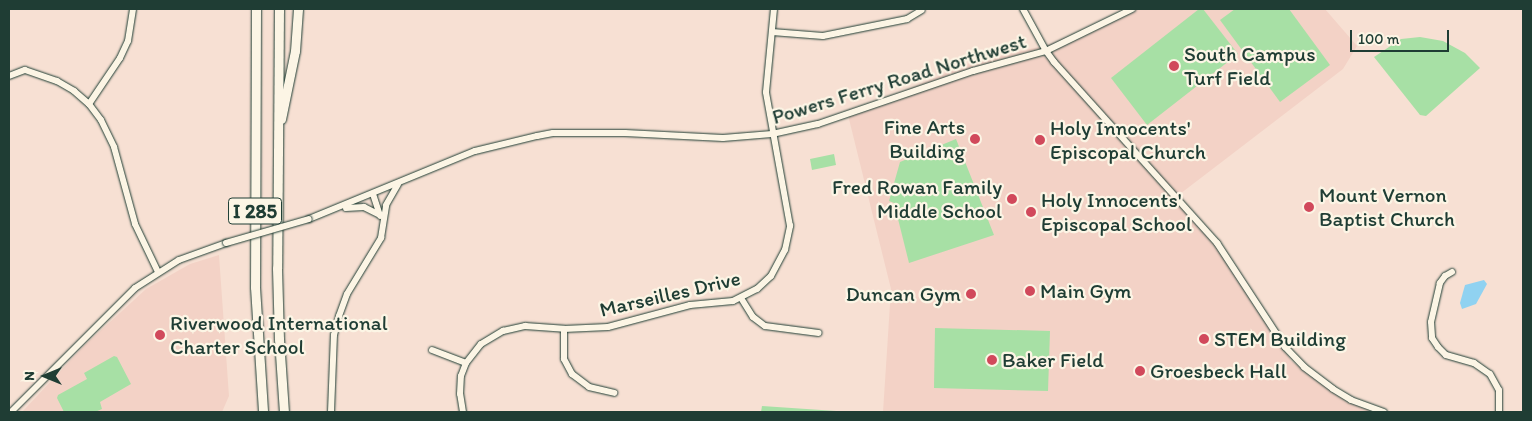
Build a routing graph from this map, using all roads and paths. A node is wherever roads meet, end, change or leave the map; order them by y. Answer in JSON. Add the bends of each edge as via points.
{"nodes":[{"id":1,"x":133,"y":9,"type":"edge"},
{"id":2,"x":256,"y":9,"type":"edge"},
{"id":3,"x":279,"y":9,"type":"edge"},
{"id":4,"x":298,"y":9,"type":"edge"},
{"id":5,"x":774,"y":9,"type":"edge"},
{"id":6,"x":1023,"y":9,"type":"edge"},
{"id":7,"x":1132,"y":9,"type":"edge"},
{"id":8,"x":922,"y":10,"type":"dead end"},
{"id":9,"x":772,"y":32,"type":"junction"},
{"id":10,"x":1046,"y":52,"type":"junction"},
{"id":11,"x":9,"y":76,"type":"edge"},
{"id":12,"x":89,"y":104,"type":"junction"},
{"id":13,"x":278,"y":132,"type":"junction"},
{"id":14,"x":772,"y":134,"type":"junction"},
{"id":15,"x":398,"y":184,"type":"junction"},
{"id":16,"x":373,"y":194,"type":"junction"},
{"id":17,"x":335,"y":210,"type":"junction"},
{"id":18,"x":380,"y":215,"type":"junction"},
{"id":19,"x":383,"y":229,"type":"junction"},
{"id":20,"x":158,"y":272,"type":"junction"},
{"id":21,"x":1452,"y":272,"type":"dead end"},
{"id":22,"x":741,"y":298,"type":"junction"},
{"id":23,"x":564,"y":329,"type":"junction"},
{"id":24,"x":819,"y":333,"type":"dead end"},
{"id":25,"x":432,"y":350,"type":"dead end"},
{"id":26,"x":466,"y":363,"type":"junction"},
{"id":27,"x":614,"y":393,"type":"dead end"},
{"id":28,"x":11,"y":412,"type":"edge"},
{"id":29,"x":263,"y":412,"type":"edge"},
{"id":30,"x":284,"y":412,"type":"edge"},
{"id":31,"x":331,"y":412,"type":"edge"},
{"id":32,"x":462,"y":412,"type":"edge"},
{"id":33,"x":1384,"y":412,"type":"edge"},
{"id":34,"x":1499,"y":412,"type":"edge"}],
"edges":[{"from":1,"to":12,"type":"street","via":[[128,41]]},
{"from":2,"to":29,"type":"highway","number":"I 285","via":[[255,287]]},
{"from":3,"to":13,"type":"highway","number":"I 285"},
{"from":4,"to":13,"type":"highway","via":[[295,51]]},
{"from":5,"to":9,"type":"street","name":"Marseilles Drive"},
{"from":6,"to":10,"type":"street"},
{"from":7,"to":10,"type":"street","name":"Powers Ferry Road Northwest"},
{"from":8,"to":9,"type":"street","via":[[907,19],[822,36]]},
{"from":9,"to":14,"type":"street","name":"Marseilles Drive","via":[[766,92]]},
{"from":10,"to":14,"type":"street","name":"Powers Ferry Road Northwest","via":[[972,71],[840,118]]},
{"from":10,"to":33,"type":"street","via":[[1217,242],[1275,333],[1304,367],[1351,400]]},
{"from":11,"to":12,"type":"street","via":[[30,71],[57,80]]},
{"from":12,"to":20,"type":"street","via":[[111,137],[135,224]]},
{"from":13,"to":30,"type":"highway","number":"I 285","via":[[277,268]]},
{"from":14,"to":15,"type":"street","name":"Powers Ferry Road Northwest","via":[[723,138],[553,133],[475,151]]},
{"from":14,"to":22,"type":"street","name":"Marseilles Drive","via":[[789,214],[788,240],[782,259],[771,276]]},
{"from":15,"to":16,"type":"street","name":"Powers Ferry Road Northwest"},
{"from":15,"to":19,"type":"street","via":[[388,200]]},
{"from":16,"to":17,"type":"street","name":"Powers Ferry Road Northwest"},
{"from":16,"to":18,"type":"street"},
{"from":17,"to":18,"type":"street","via":[[364,207]]},
{"from":17,"to":20,"type":"street","bridge":true,"via":[[201,250]]},
{"from":18,"to":19,"type":"street"},
{"from":19,"to":31,"type":"street","via":[[338,316],[334,336]]},
{"from":20,"to":28,"type":"street","via":[[135,288]]},
{"from":21,"to":34,"type":"street","via":[[1440,283],[1431,322],[1432,338],[1446,355],[1474,363],[1490,374],[1499,390]]},
{"from":22,"to":23,"type":"street","name":"Marseilles Drive","via":[[725,303],[690,305],[608,327]]},
{"from":22,"to":24,"type":"street","via":[[753,317],[765,326]]},
{"from":23,"to":26,"type":"street","name":"Marseilles Drive","via":[[525,326],[503,331],[481,344]]},
{"from":23,"to":27,"type":"street","via":[[564,359],[572,374],[589,387]]},
{"from":25,"to":26,"type":"street"},
{"from":26,"to":32,"type":"street","via":[[461,376]]}]}
